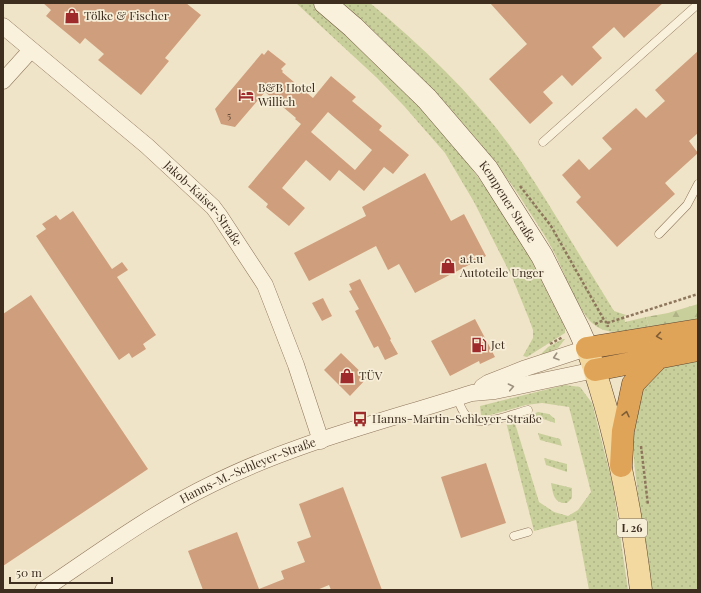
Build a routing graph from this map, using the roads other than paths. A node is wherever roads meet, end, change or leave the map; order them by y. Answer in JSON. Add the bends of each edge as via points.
{"nodes":[{"id":1,"x":325,"y":3,"type":"edge"},
{"id":2,"x":698,"y":4,"type":"edge"},
{"id":3,"x":3,"y":26,"type":"edge"},
{"id":4,"x":32,"y":50,"type":"junction"},
{"id":5,"x":3,"y":81,"type":"edge"},
{"id":6,"x":543,"y":142,"type":"dead end"},
{"id":7,"x":698,"y":184,"type":"edge"},
{"id":8,"x":659,"y":234,"type":"dead end"},
{"id":9,"x":698,"y":330,"type":"edge"},
{"id":10,"x":587,"y":348,"type":"junction"},
{"id":11,"x":698,"y":350,"type":"edge"},
{"id":12,"x":659,"y":356,"type":"junction"},
{"id":13,"x":595,"y":370,"type":"junction"},
{"id":14,"x":465,"y":396,"type":"junction"},
{"id":15,"x":528,"y":410,"type":"dead end"},
{"id":16,"x":321,"y":440,"type":"junction"},
{"id":17,"x":621,"y":466,"type":"junction"},
{"id":18,"x":528,"y":532,"type":"dead end"},
{"id":19,"x":514,"y":536,"type":"dead end"},
{"id":20,"x":43,"y":590,"type":"edge"},
{"id":21,"x":641,"y":590,"type":"edge"}],
"edges":[{"from":1,"to":10,"type":"main road","name":"Kempener Straße","number":"L 26","via":[[427,99],[487,169],[542,256]]},
{"from":2,"to":6,"type":"lane"},
{"from":3,"to":4,"type":"street","name":"Jakob-Kaiser-Straße"},
{"from":4,"to":5,"type":"street"},
{"from":4,"to":16,"type":"street","name":"Jakob-Kaiser-Straße","via":[[147,146],[219,214],[265,285]]},
{"from":7,"to":8,"type":"lane","via":[[687,206]]},
{"from":9,"to":10,"type":"highway","one_way":true},
{"from":10,"to":13,"type":"main road","name":"Kempener Straße","number":"L 26"},
{"from":10,"to":14,"type":"street","name":"Hanns-M.-Schleyer-Straße","one_way":true,"via":[[526,368],[488,383]]},
{"from":11,"to":12,"type":"highway"},
{"from":12,"to":13,"type":"highway"},
{"from":17,"to":12,"type":"highway","one_way":true,"via":[[622,430],[633,384]]},
{"from":14,"to":13,"type":"street","name":"Hanns-M.-Schleyer-Straße","one_way":true},
{"from":13,"to":17,"type":"main road","name":"Kempener Straße","number":"L 26"},
{"from":14,"to":15,"type":"lane","via":[[464,413],[468,418],[481,422]]},
{"from":14,"to":16,"type":"street","name":"Hanns-M.-Schleyer-Straße"},
{"from":16,"to":20,"type":"street","name":"Hanns-M.-Schleyer-Straße","via":[[251,466],[190,495]]},
{"from":17,"to":21,"type":"main road","name":"Kempener Straße","number":"L 26"},
{"from":18,"to":19,"type":"lane"}]}
